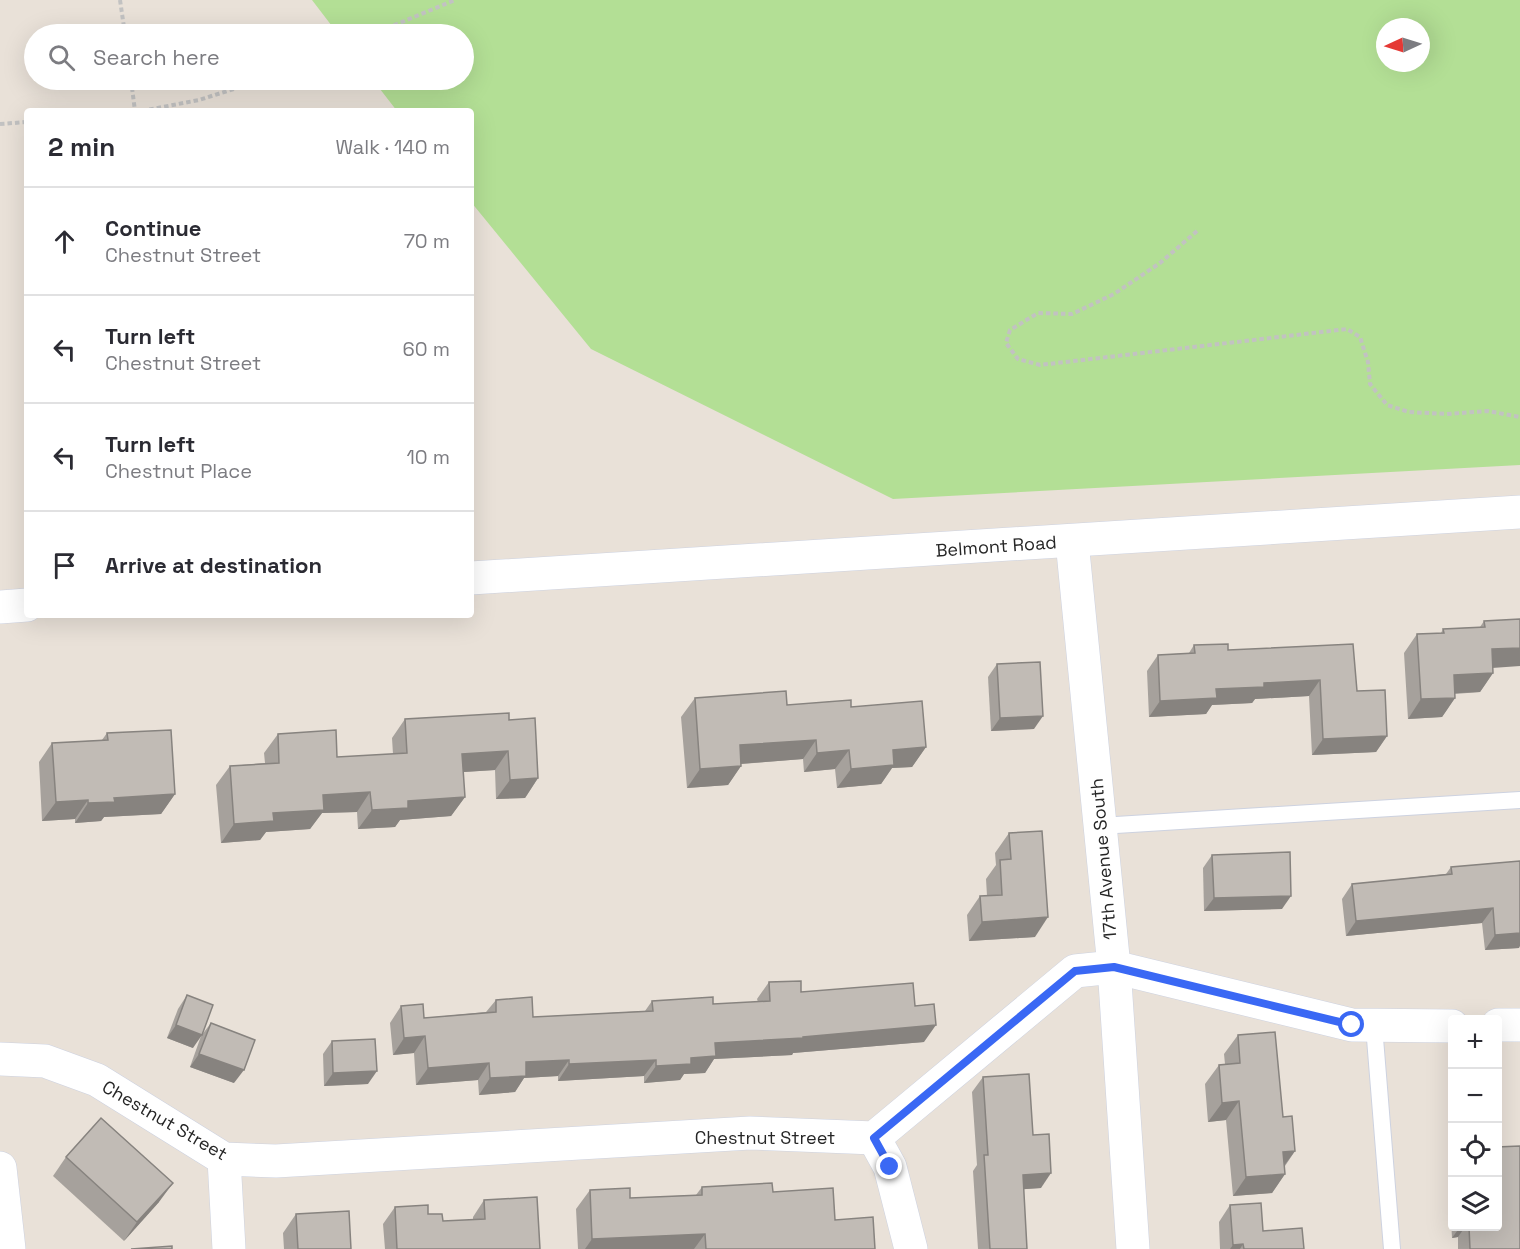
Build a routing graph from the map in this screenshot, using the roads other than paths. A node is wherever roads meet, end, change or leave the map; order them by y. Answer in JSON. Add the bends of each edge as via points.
{"nodes":[{"id":1,"x":1520,"y":512,"type":"edge"},
{"id":2,"x":1072,"y":541,"type":"junction"},
{"id":3,"x":474,"y":578,"type":"edge"},
{"id":4,"x":24,"y":605,"type":"edge"},
{"id":5,"x":0,"y":607,"type":"edge"},
{"id":6,"x":1520,"y":800,"type":"edge"},
{"id":7,"x":1100,"y":826,"type":"junction"},
{"id":8,"x":1114,"y":967,"type":"junction"},
{"id":9,"x":1502,"y":1025,"type":"edge"},
{"id":10,"x":1520,"y":1025,"type":"edge"},
{"id":11,"x":1374,"y":1026,"type":"junction"},
{"id":12,"x":1448,"y":1026,"type":"edge"},
{"id":13,"x":0,"y":1059,"type":"edge"},
{"id":14,"x":874,"y":1138,"type":"junction"},
{"id":15,"x":224,"y":1159,"type":"junction"},
{"id":16,"x":0,"y":1168,"type":"edge"},
{"id":17,"x":9,"y":1249,"type":"edge"},
{"id":18,"x":229,"y":1249,"type":"edge"},
{"id":19,"x":911,"y":1249,"type":"edge"},
{"id":20,"x":1133,"y":1249,"type":"edge"},
{"id":21,"x":1392,"y":1249,"type":"edge"}],
"edges":[{"from":1,"to":2,"type":"street","name":"Belmont Road"},
{"from":2,"to":3,"type":"street","name":"Belmont Road"},
{"from":2,"to":7,"type":"street","name":"17th Avenue South"},
{"from":4,"to":5,"type":"street"},
{"from":6,"to":7,"type":"lane"},
{"from":7,"to":8,"type":"street","name":"17th Avenue South"},
{"from":8,"to":11,"type":"street","via":[[1352,1025]]},
{"from":8,"to":14,"type":"street","via":[[1075,971]]},
{"from":8,"to":20,"type":"street","name":"17th Avenue South"},
{"from":9,"to":10,"type":"street"},
{"from":11,"to":12,"type":"street"},
{"from":11,"to":21,"type":"lane"},
{"from":13,"to":15,"type":"street","name":"Chestnut Street","via":[[45,1061],[97,1080]]},
{"from":14,"to":15,"type":"street","name":"Chestnut Street","via":[[750,1133],[276,1161]]},
{"from":14,"to":19,"type":"street","via":[[890,1167]]},
{"from":15,"to":18,"type":"street"},
{"from":16,"to":17,"type":"street"}]}
